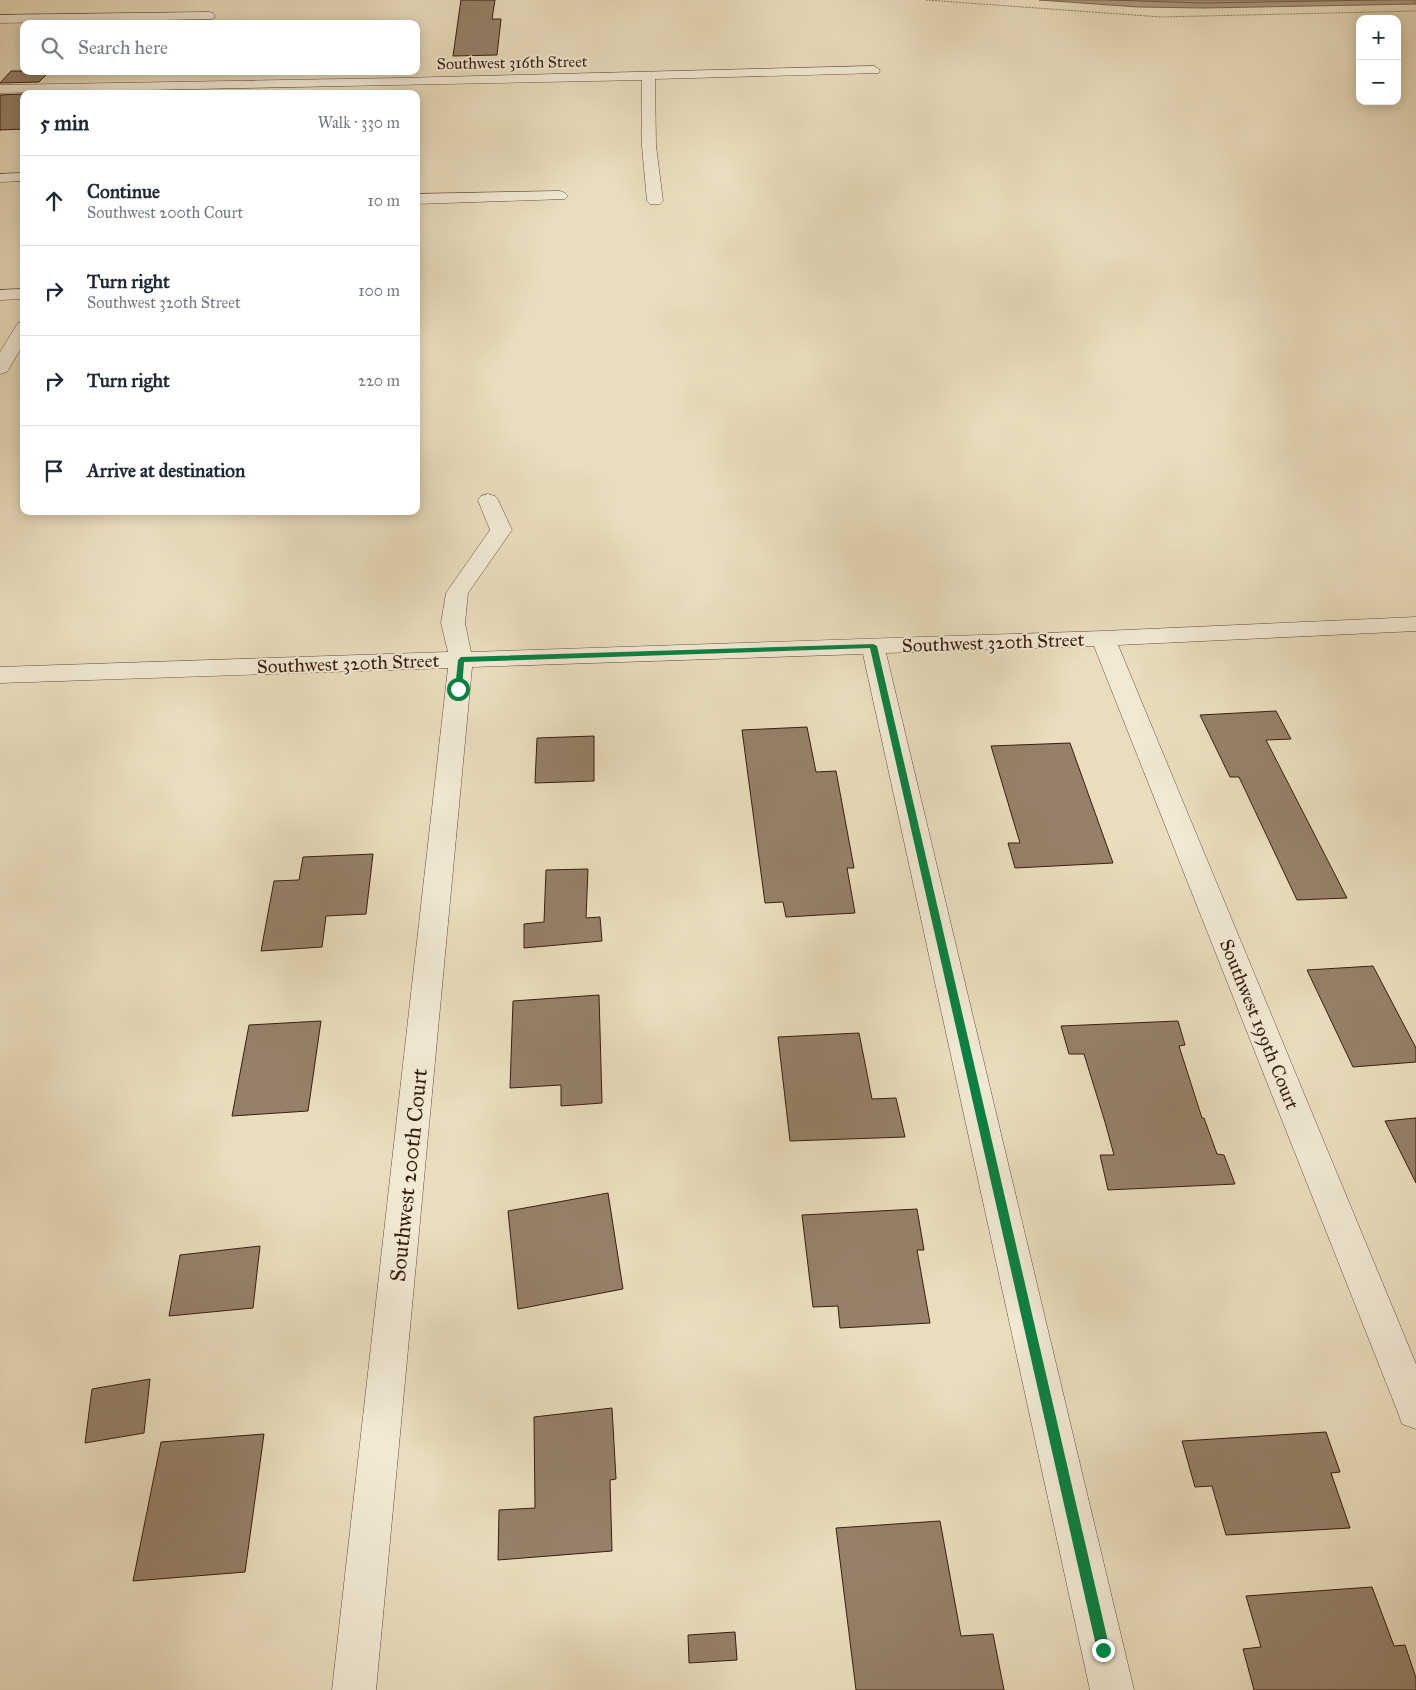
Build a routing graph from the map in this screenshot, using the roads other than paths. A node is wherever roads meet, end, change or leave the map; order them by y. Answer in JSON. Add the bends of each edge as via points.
{"nodes":[{"id":1,"x":0,"y":19,"type":"edge"},
{"id":2,"x":206,"y":20,"type":"edge"},
{"id":3,"x":874,"y":70,"type":"dead end"},
{"id":4,"x":173,"y":75,"type":"edge"},
{"id":5,"x":648,"y":76,"type":"junction"},
{"id":6,"x":0,"y":89,"type":"edge"},
{"id":7,"x":164,"y":90,"type":"edge"},
{"id":8,"x":20,"y":177,"type":"edge"},
{"id":9,"x":0,"y":178,"type":"edge"},
{"id":10,"x":560,"y":196,"type":"dead end"},
{"id":11,"x":420,"y":199,"type":"edge"},
{"id":12,"x":655,"y":201,"type":"dead end"},
{"id":13,"x":20,"y":294,"type":"edge"},
{"id":14,"x":0,"y":295,"type":"edge"},
{"id":15,"x":20,"y":334,"type":"edge"},
{"id":16,"x":0,"y":368,"type":"edge"},
{"id":17,"x":488,"y":500,"type":"dead end"},
{"id":18,"x":1416,"y":624,"type":"edge"},
{"id":19,"x":1103,"y":638,"type":"junction"},
{"id":20,"x":873,"y":646,"type":"junction"},
{"id":21,"x":461,"y":660,"type":"junction"},
{"id":22,"x":0,"y":674,"type":"edge"},
{"id":23,"x":1416,"y":1410,"type":"edge"},
{"id":24,"x":354,"y":1690,"type":"edge"},
{"id":25,"x":1112,"y":1690,"type":"edge"}],
"edges":[{"from":1,"to":2,"type":"street"},
{"from":3,"to":5,"type":"street","name":"Southwest 316th Street"},
{"from":4,"to":7,"type":"street"},
{"from":5,"to":7,"type":"street","name":"Southwest 316th Street"},
{"from":5,"to":12,"type":"street","via":[[649,146]]},
{"from":6,"to":7,"type":"street","name":"Southwest 316th Street"},
{"from":8,"to":9,"type":"street"},
{"from":10,"to":11,"type":"street"},
{"from":13,"to":14,"type":"street"},
{"from":15,"to":16,"type":"street"},
{"from":17,"to":21,"type":"street","name":"Southwest 200th Court","via":[[501,530],[457,593],[453,623]]},
{"from":18,"to":19,"type":"street","name":"Southwest 320th Street"},
{"from":19,"to":20,"type":"street","name":"Southwest 320th Street"},
{"from":19,"to":23,"type":"street","name":"Southwest 199th Court"},
{"from":20,"to":21,"type":"street","name":"Southwest 320th Street"},
{"from":20,"to":25,"type":"street"},
{"from":21,"to":22,"type":"street","name":"Southwest 320th Street"},
{"from":21,"to":24,"type":"street","name":"Southwest 200th Court"}]}
